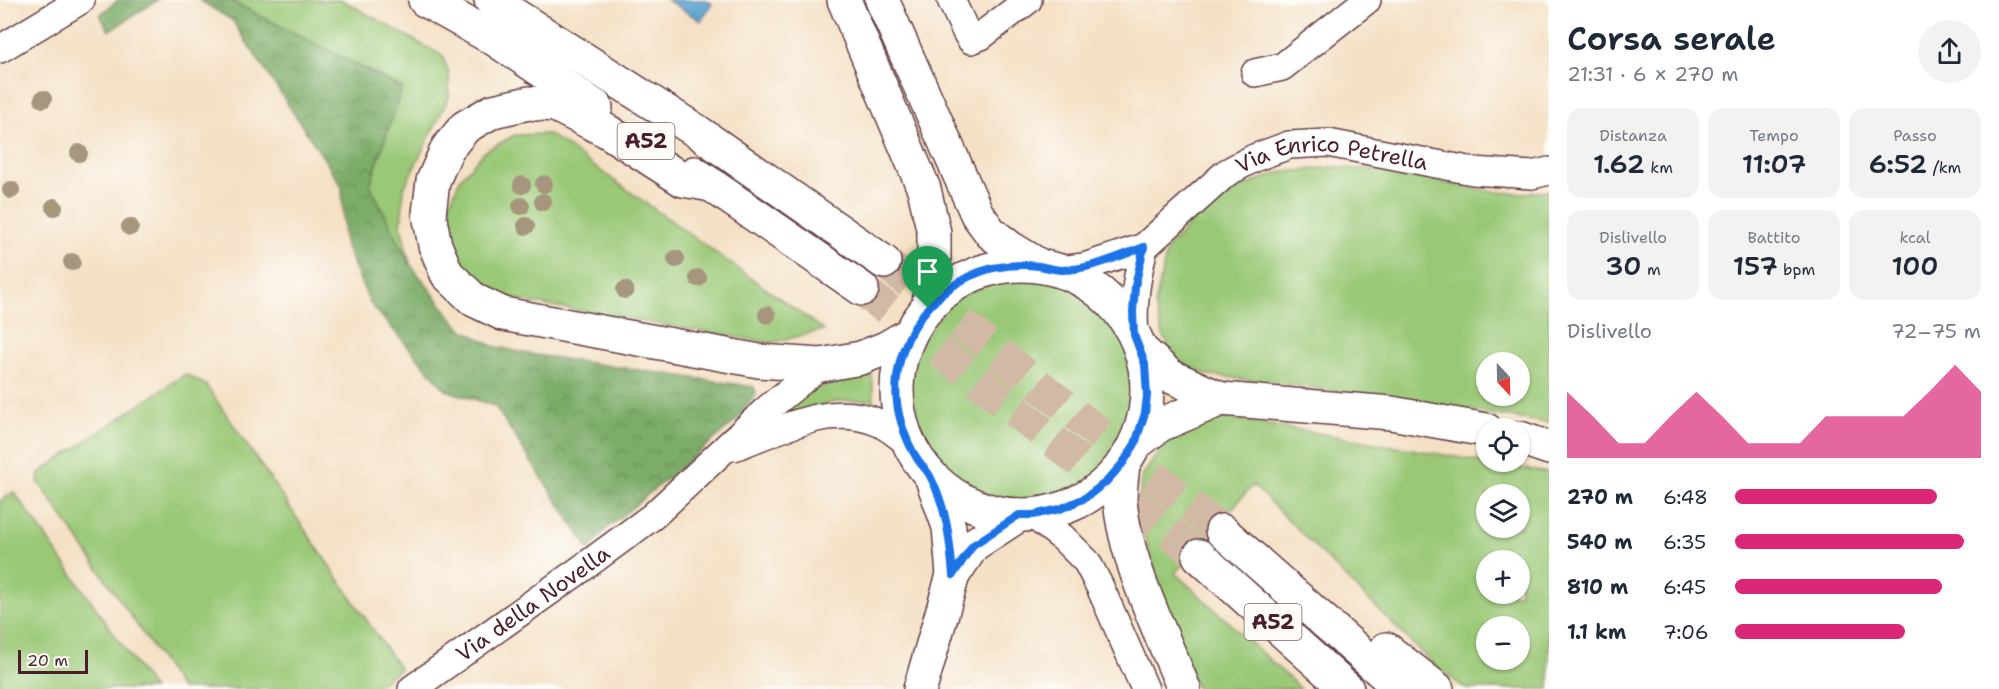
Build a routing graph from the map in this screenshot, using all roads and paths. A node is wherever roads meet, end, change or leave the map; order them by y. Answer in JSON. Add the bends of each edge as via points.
{"nodes":[{"id":1,"x":81,"y":0,"type":"edge"},
{"id":2,"x":425,"y":0,"type":"edge"},
{"id":3,"x":491,"y":0,"type":"edge"},
{"id":4,"x":844,"y":0,"type":"edge"},
{"id":5,"x":882,"y":0,"type":"edge"},
{"id":6,"x":951,"y":0,"type":"edge"},
{"id":7,"x":1028,"y":0,"type":"edge"},
{"id":8,"x":1368,"y":0,"type":"edge"},
{"id":9,"x":0,"y":49,"type":"edge"},
{"id":10,"x":1255,"y":73,"type":"dead end"},
{"id":11,"x":1549,"y":171,"type":"edge"},
{"id":12,"x":711,"y":185,"type":"junction"},
{"id":13,"x":1144,"y":247,"type":"junction"},
{"id":14,"x":884,"y":261,"type":"tunnel mouth"},
{"id":15,"x":1050,"y":268,"type":"junction"},
{"id":16,"x":862,"y":289,"type":"tunnel mouth"},
{"id":17,"x":919,"y":321,"type":"junction"},
{"id":18,"x":1137,"y":342,"type":"junction"},
{"id":19,"x":821,"y":365,"type":"junction"},
{"id":20,"x":1221,"y":399,"type":"junction"},
{"id":21,"x":1476,"y":428,"type":"edge"},
{"id":22,"x":1530,"y":441,"type":"edge"},
{"id":23,"x":908,"y":442,"type":"junction"},
{"id":24,"x":1549,"y":448,"type":"edge"},
{"id":25,"x":724,"y":451,"type":"junction"},
{"id":26,"x":1129,"y":453,"type":"junction"},
{"id":27,"x":931,"y":476,"type":"junction"},
{"id":28,"x":1026,"y":515,"type":"junction"},
{"id":29,"x":1221,"y":531,"type":"tunnel mouth"},
{"id":30,"x":1199,"y":556,"type":"tunnel mouth"},
{"id":31,"x":953,"y":575,"type":"junction"},
{"id":32,"x":1334,"y":629,"type":"junction"},
{"id":33,"x":1142,"y":687,"type":"edge"},
{"id":34,"x":412,"y":689,"type":"edge"},
{"id":35,"x":920,"y":689,"type":"edge"},
{"id":36,"x":1184,"y":689,"type":"edge"},
{"id":37,"x":1347,"y":689,"type":"edge"},
{"id":38,"x":1401,"y":689,"type":"edge"},
{"id":39,"x":1437,"y":689,"type":"edge"}],
"edges":[{"from":1,"to":9,"type":"street"},
{"from":2,"to":12,"type":"main road","number":"A52","via":[[496,40]]},
{"from":3,"to":14,"type":"main road","number":"A52","via":[[698,132]]},
{"from":4,"to":17,"type":"main road","via":[[924,189],[934,233],[934,273]]},
{"from":5,"to":15,"type":"main road","via":[[977,214],[991,233],[1009,247]]},
{"from":6,"to":7,"type":"street","via":[[971,40]]},
{"from":8,"to":10,"type":"street","via":[[1282,67]]},
{"from":11,"to":13,"type":"street","name":"Via Enrico Petrella","via":[[1532,175],[1473,171],[1328,143],[1289,145],[1226,173]]},
{"from":12,"to":16,"type":"main road","number":"A52"},
{"from":12,"to":19,"type":"main road","via":[[683,180],[607,131],[555,105],[529,104],[493,111],[465,127],[447,149],[433,181],[429,214],[435,245],[447,274],[474,300],[503,314],[759,361]]},
{"from":13,"to":15,"type":"street","name":"Via Enrico Petrella","via":[[1084,267]]},
{"from":13,"to":18,"type":"street","via":[[1133,312]]},
{"from":15,"to":17,"type":"main road","via":[[1005,266],[972,276],[952,286]]},
{"from":15,"to":18,"type":"main road","via":[[1096,289],[1124,317]]},
{"from":17,"to":19,"type":"main road","via":[[886,348],[861,358]]},
{"from":17,"to":23,"type":"main road","via":[[898,372],[900,420]]},
{"from":18,"to":20,"type":"main road","via":[[1170,376]]},
{"from":18,"to":26,"type":"main road","via":[[1145,364],[1147,396],[1145,413]]},
{"from":19,"to":25,"type":"street"},
{"from":20,"to":21,"type":"main road","via":[[1391,413]]},
{"from":20,"to":26,"type":"main road","via":[[1160,425]]},
{"from":22,"to":24,"type":"main road"},
{"from":23,"to":25,"type":"street","via":[[877,422],[851,416],[816,416]]},
{"from":23,"to":27,"type":"main road"},
{"from":25,"to":34,"type":"street","name":"Via della Novella","via":[[653,516]]},
{"from":26,"to":28,"type":"main road","via":[[1106,482],[1085,498],[1060,509]]},
{"from":26,"to":36,"type":"main road","via":[[1120,499],[1127,538]]},
{"from":27,"to":28,"type":"main road","via":[[969,504]]},
{"from":27,"to":31,"type":"main road","via":[[949,527]]},
{"from":28,"to":31,"type":"main road","via":[[973,545]]},
{"from":28,"to":33,"type":"street","via":[[1063,538],[1087,562]]},
{"from":29,"to":32,"type":"main road","number":"A52"},
{"from":30,"to":37,"type":"main road","number":"A52"},
{"from":31,"to":35,"type":"main road"},
{"from":32,"to":38,"type":"main road","number":"A52"},
{"from":32,"to":39,"type":"main road","via":[[1361,630]]}]}
